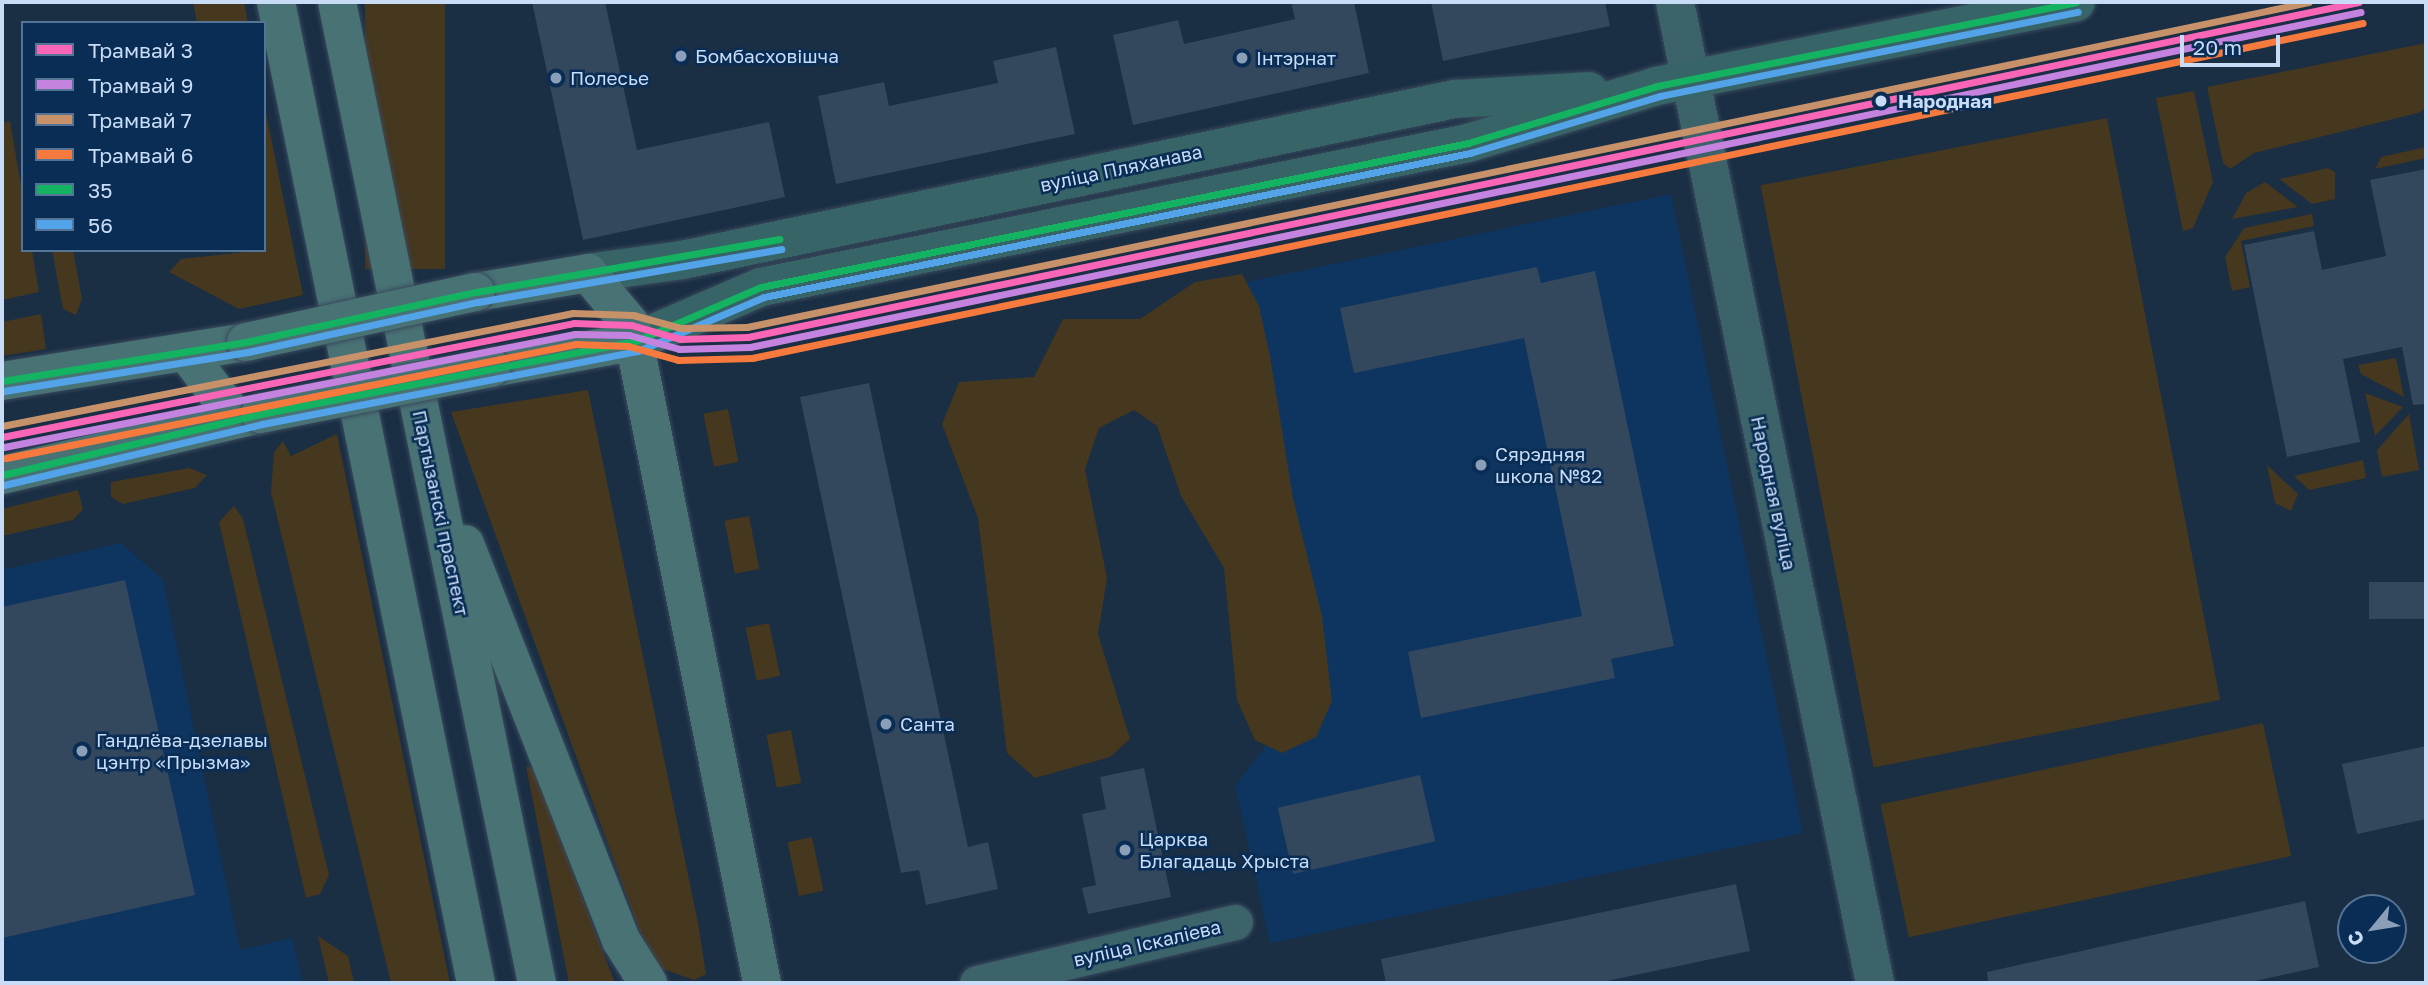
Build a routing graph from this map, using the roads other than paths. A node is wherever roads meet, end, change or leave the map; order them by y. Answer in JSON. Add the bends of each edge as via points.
{"nodes":[{"id":1,"x":276,"y":2,"type":"edge"},
{"id":2,"x":337,"y":2,"type":"edge"},
{"id":3,"x":1675,"y":2,"type":"edge"},
{"id":4,"x":2076,"y":2,"type":"edge"},
{"id":5,"x":1674,"y":83,"type":"junction"},
{"id":6,"x":588,"y":273,"type":"junction"},
{"id":7,"x":636,"y":341,"type":"junction"},
{"id":8,"x":186,"y":352,"type":"junction"},
{"id":9,"x":2,"y":381,"type":"edge"},
{"id":10,"x":248,"y":417,"type":"junction"},
{"id":11,"x":427,"y":447,"type":"junction"},
{"id":12,"x":2,"y":475,"type":"edge"},
{"id":13,"x":1235,"y":922,"type":"dead end"},
{"id":14,"x":755,"y":980,"type":"edge"},
{"id":15,"x":476,"y":983,"type":"edge"},
{"id":16,"x":537,"y":983,"type":"edge"},
{"id":17,"x":648,"y":983,"type":"edge"},
{"id":18,"x":977,"y":983,"type":"edge"},
{"id":19,"x":1875,"y":983,"type":"edge"}],
"edges":[{"from":1,"to":15,"type":"main road"},
{"from":2,"to":11,"type":"main road","name":"Партызанскі праспект"},
{"from":3,"to":5,"type":"street","name":"Народная вуліца"},
{"from":4,"to":5,"type":"main road","name":"вуліца Пляханава"},
{"from":5,"to":6,"type":"main road","name":"вуліца Пляханава","via":[[1455,100],[682,261]]},
{"from":5,"to":7,"type":"main road","name":"вуліца Пляханава","via":[[1468,143],[761,287]]},
{"from":5,"to":19,"type":"street","name":"Народная вуліца"},
{"from":6,"to":7,"type":"main road","via":[[624,312]]},
{"from":6,"to":8,"type":"main road","bridge":true},
{"from":7,"to":10,"type":"main road","bridge":true},
{"from":7,"to":14,"type":"main road"},
{"from":8,"to":9,"type":"main road"},
{"from":8,"to":10,"type":"main road"},
{"from":10,"to":12,"type":"main road"},
{"from":11,"to":16,"type":"main road","name":"Партызанскі праспект"},
{"from":11,"to":17,"type":"main road","via":[[621,940]]},
{"from":13,"to":18,"type":"street","name":"вуліца Іскаліева"}]}
